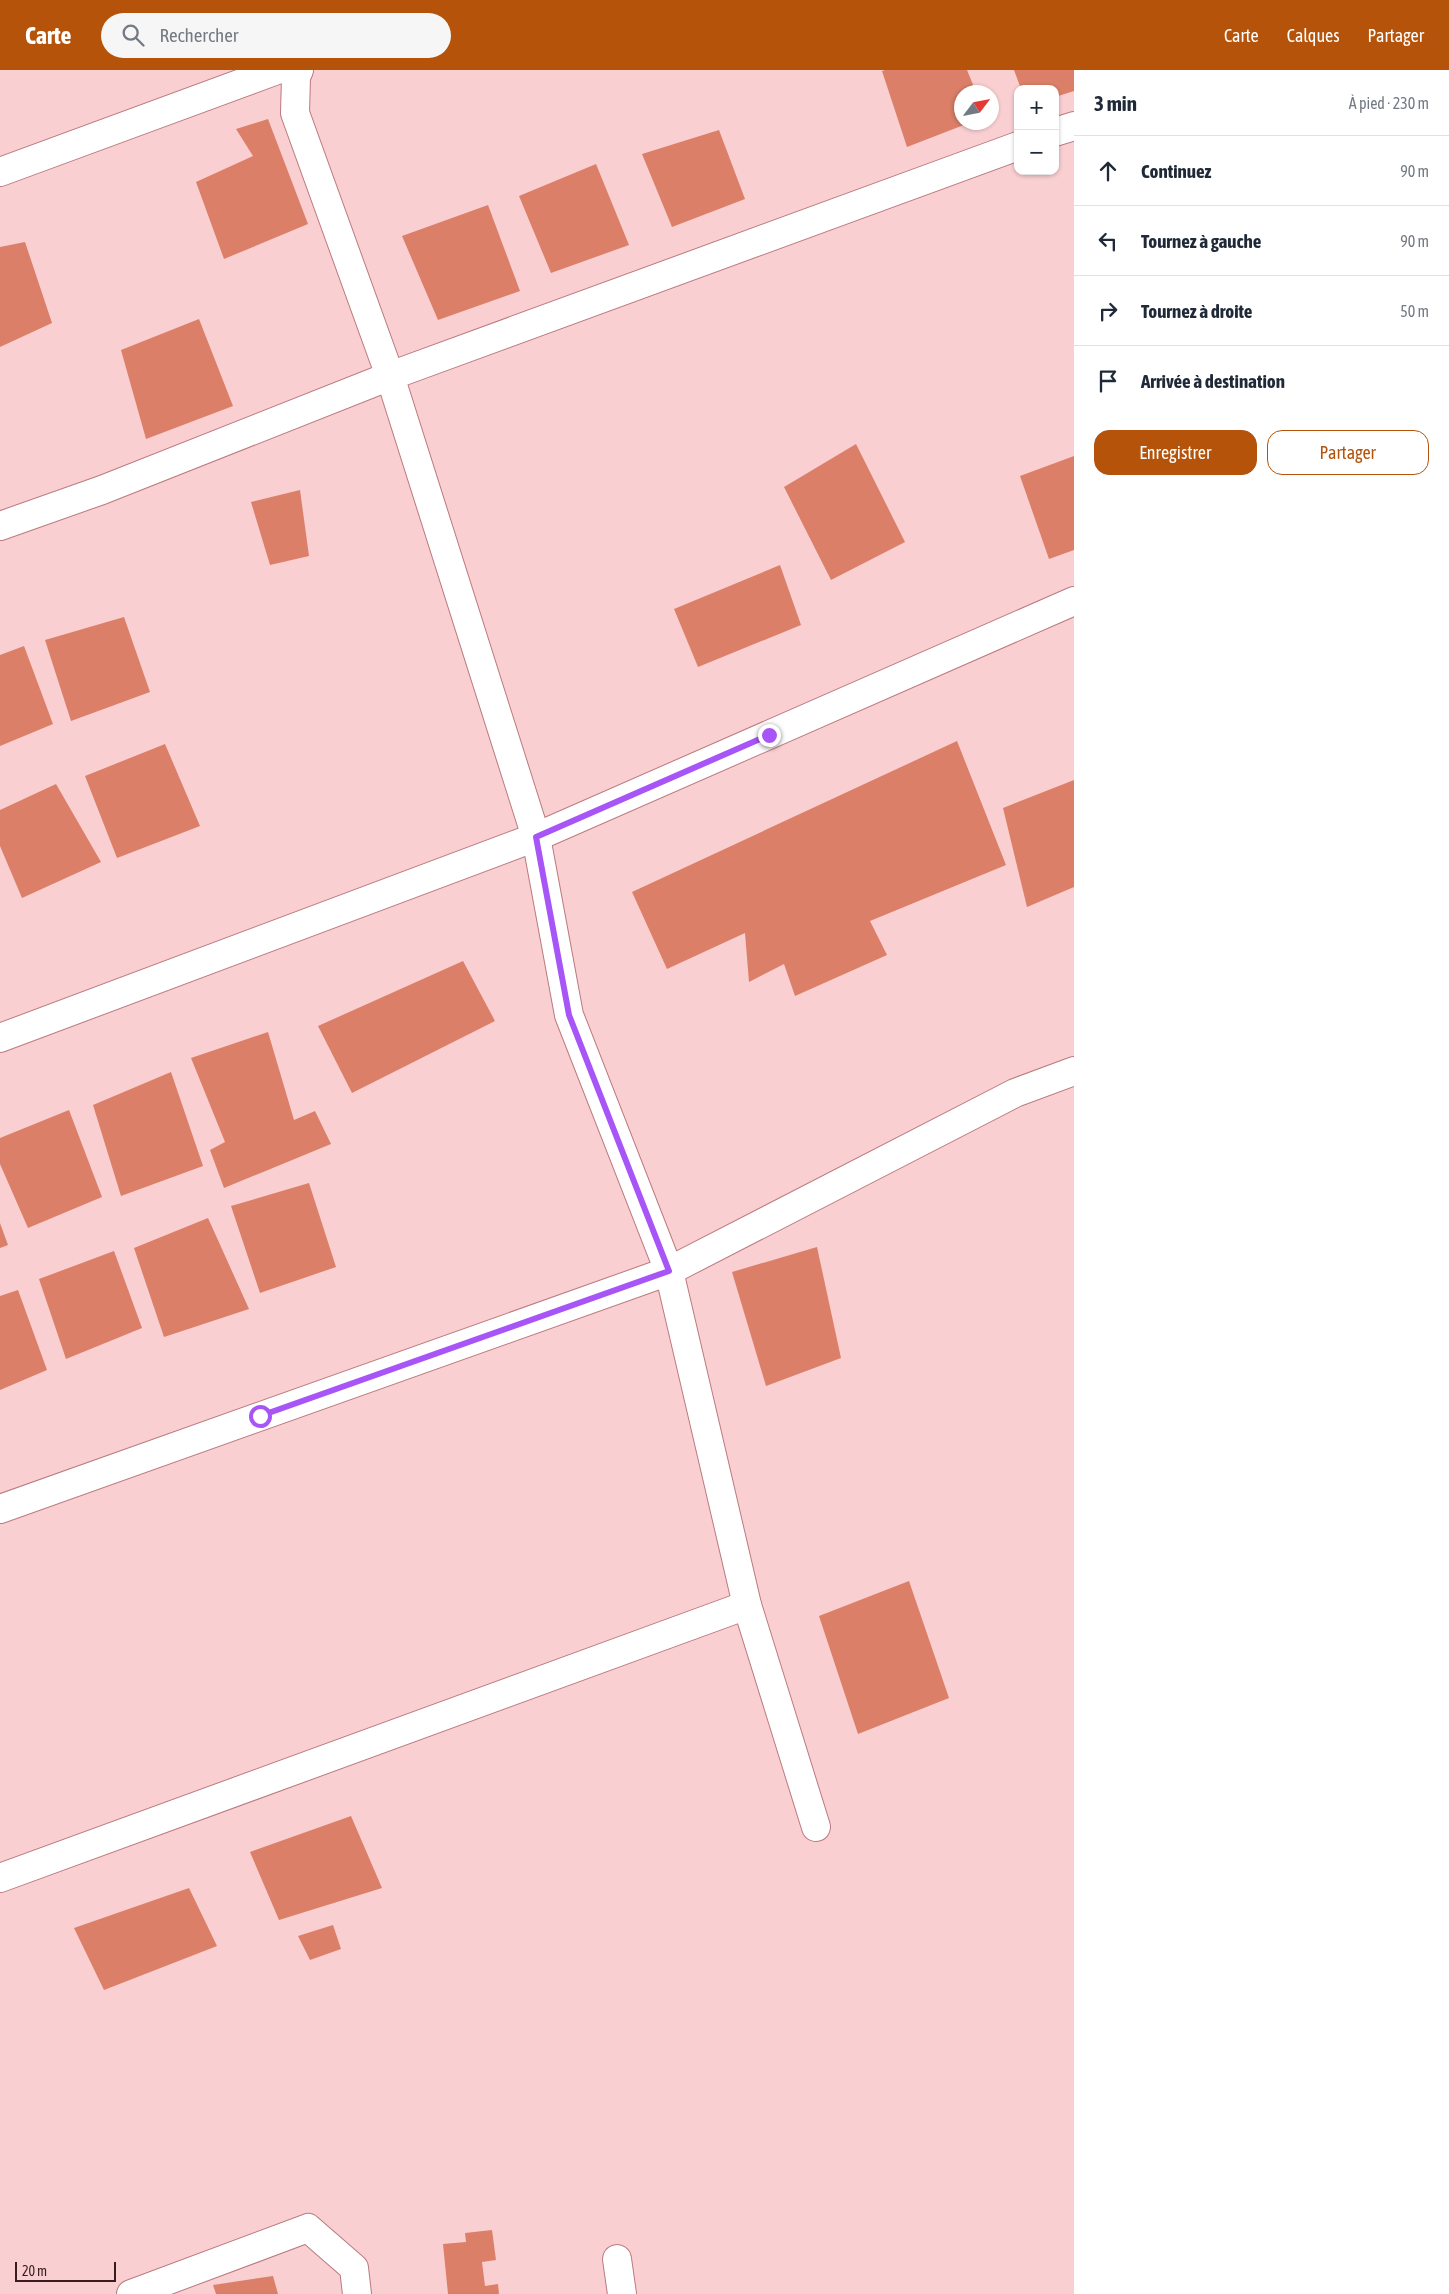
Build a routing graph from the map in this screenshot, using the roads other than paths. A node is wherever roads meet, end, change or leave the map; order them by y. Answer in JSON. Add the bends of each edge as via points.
{"nodes":[{"id":1,"x":277,"y":70,"type":"edge"},
{"id":2,"x":299,"y":70,"type":"edge"},
{"id":3,"x":1074,"y":126,"type":"edge"},
{"id":4,"x":1059,"y":131,"type":"edge"},
{"id":5,"x":1014,"y":147,"type":"edge"},
{"id":6,"x":0,"y":172,"type":"edge"},
{"id":7,"x":390,"y":376,"type":"junction"},
{"id":8,"x":0,"y":526,"type":"edge"},
{"id":9,"x":1074,"y":601,"type":"edge"},
{"id":10,"x":536,"y":837,"type":"junction"},
{"id":11,"x":0,"y":1038,"type":"edge"},
{"id":12,"x":1074,"y":1072,"type":"edge"},
{"id":13,"x":669,"y":1271,"type":"junction"},
{"id":14,"x":0,"y":1508,"type":"edge"},
{"id":15,"x":747,"y":1605,"type":"junction"},
{"id":16,"x":816,"y":1827,"type":"dead end"},
{"id":17,"x":0,"y":1878,"type":"edge"},
{"id":18,"x":617,"y":2259,"type":"dead end"},
{"id":19,"x":131,"y":2294,"type":"edge"},
{"id":20,"x":357,"y":2294,"type":"edge"},
{"id":21,"x":622,"y":2294,"type":"edge"}],
"edges":[{"from":1,"to":6,"type":"street"},
{"from":2,"to":7,"type":"street","via":[[294,113]]},
{"from":3,"to":4,"type":"street"},
{"from":5,"to":7,"type":"street"},
{"from":7,"to":8,"type":"street","via":[[102,490]]},
{"from":7,"to":10,"type":"street"},
{"from":9,"to":10,"type":"street"},
{"from":10,"to":11,"type":"street"},
{"from":10,"to":13,"type":"street","via":[[569,1015]]},
{"from":12,"to":13,"type":"street","via":[[1015,1093]]},
{"from":13,"to":14,"type":"street"},
{"from":13,"to":15,"type":"street"},
{"from":15,"to":16,"type":"street"},
{"from":15,"to":17,"type":"street"},
{"from":18,"to":21,"type":"street"},
{"from":19,"to":20,"type":"street","via":[[308,2228],[354,2268]]}]}
